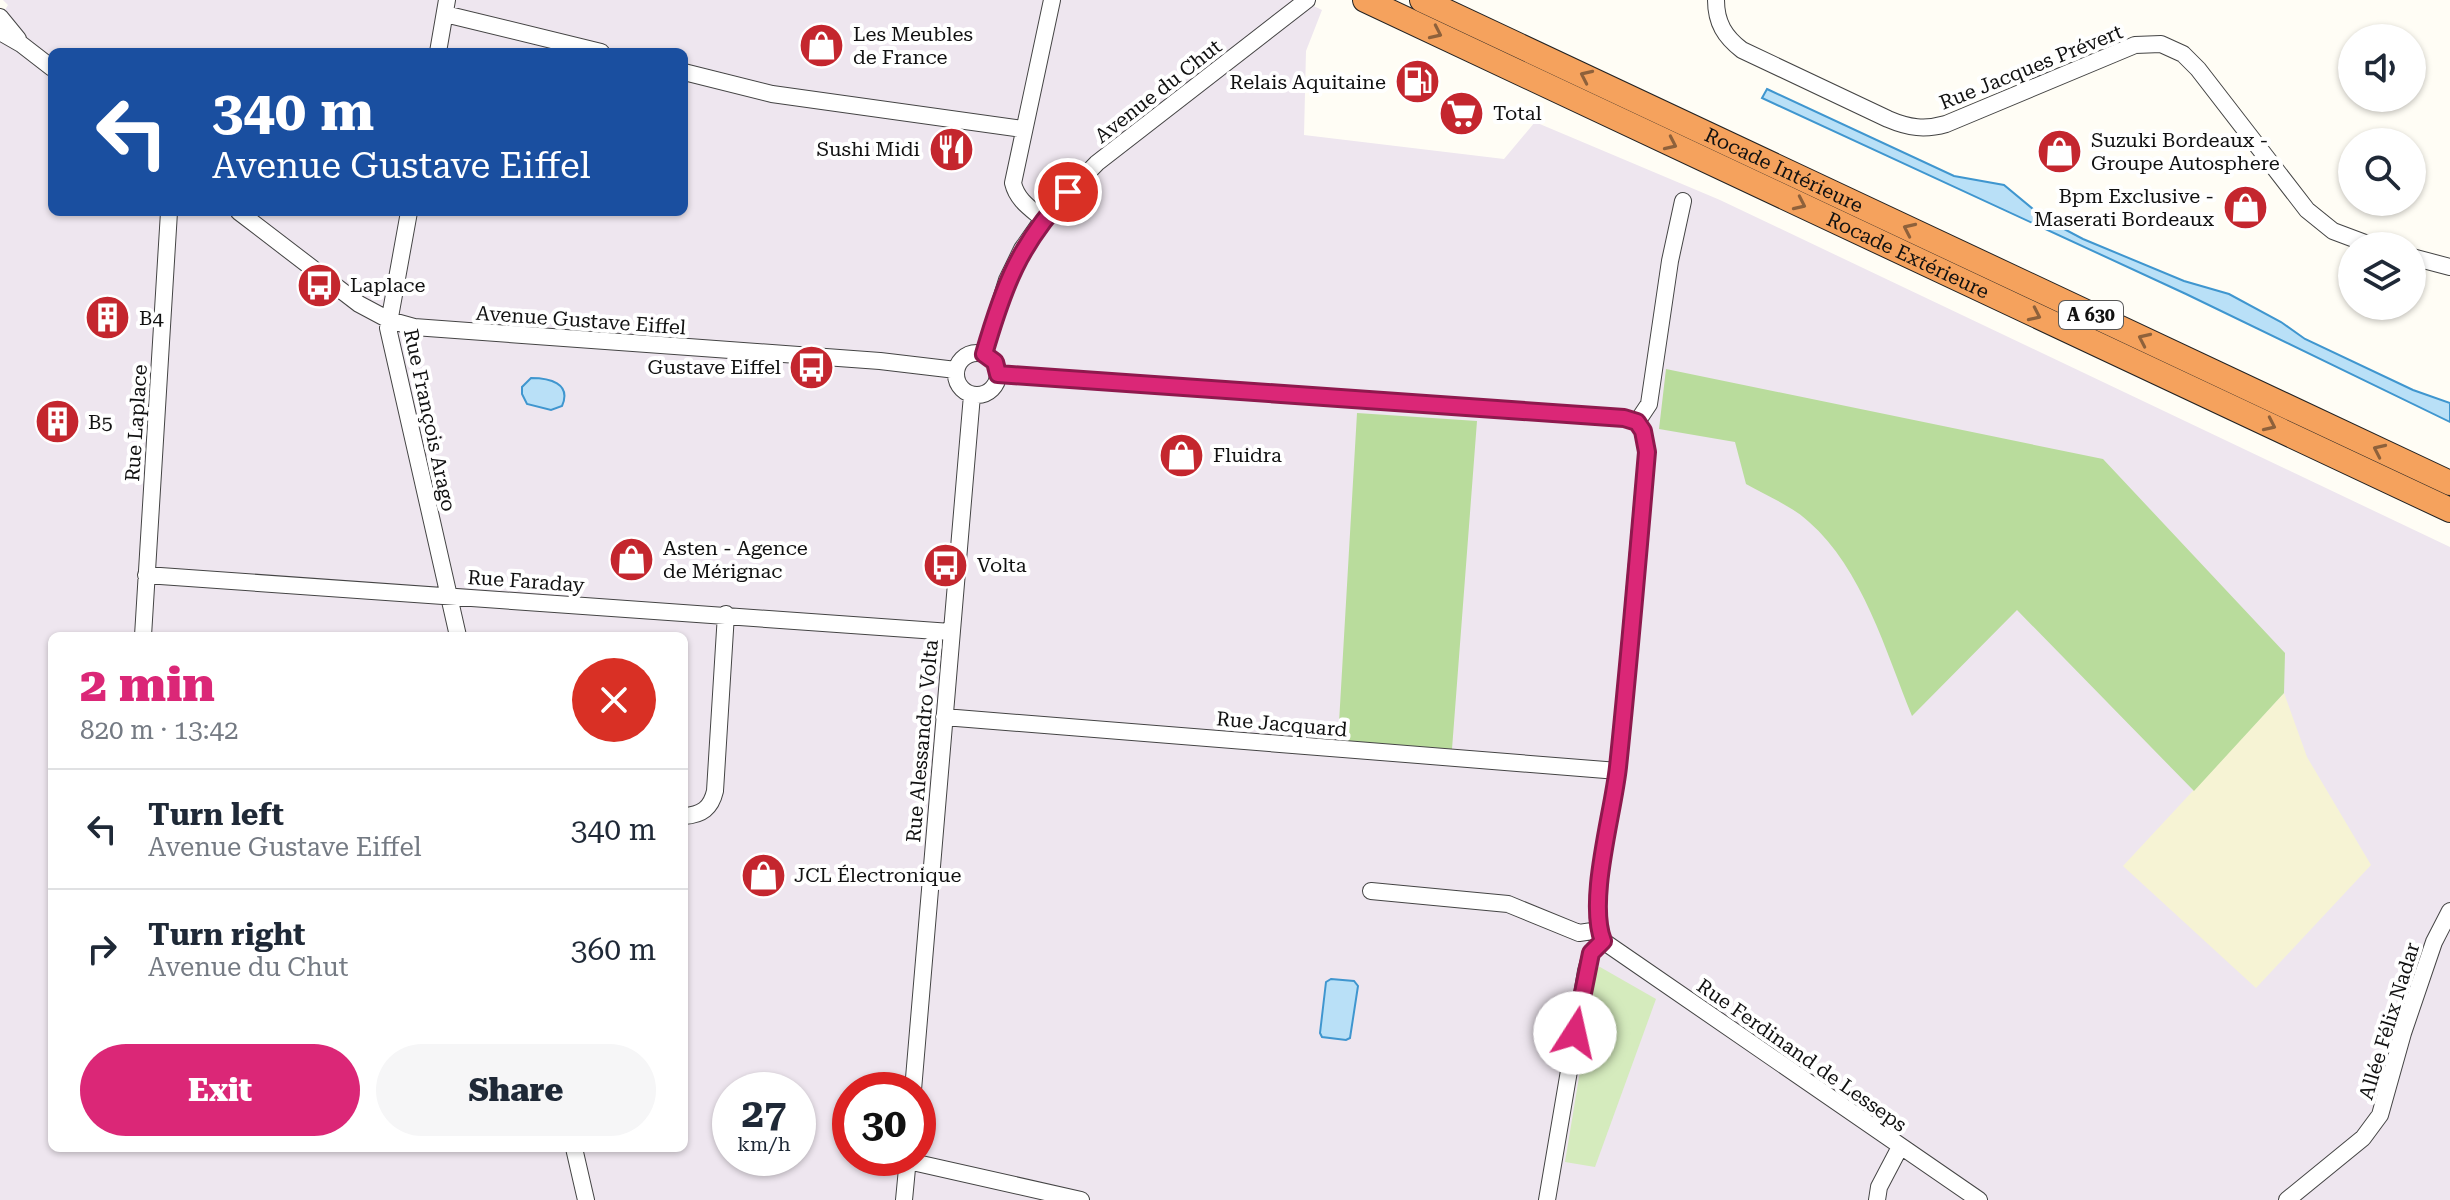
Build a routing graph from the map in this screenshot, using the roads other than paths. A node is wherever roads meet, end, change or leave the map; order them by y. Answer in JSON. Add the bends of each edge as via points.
{"nodes":[{"id":1,"x":1052,"y":0,"type":"edge"},
{"id":2,"x":1365,"y":0,"type":"edge"},
{"id":3,"x":1422,"y":0,"type":"edge"},
{"id":4,"x":1716,"y":0,"type":"edge"},
{"id":5,"x":1304,"y":2,"type":"edge"},
{"id":6,"x":446,"y":7,"type":"edge"},
{"id":7,"x":0,"y":17,"type":"edge"},
{"id":8,"x":0,"y":32,"type":"edge"},
{"id":9,"x":21,"y":44,"type":"junction"},
{"id":10,"x":439,"y":48,"type":"edge"},
{"id":11,"x":587,"y":48,"type":"edge"},
{"id":12,"x":48,"y":65,"type":"edge"},
{"id":13,"x":688,"y":73,"type":"edge"},
{"id":14,"x":1023,"y":129,"type":"junction"},
{"id":15,"x":1683,"y":201,"type":"dead end"},
{"id":16,"x":169,"y":216,"type":"edge"},
{"id":17,"x":244,"y":216,"type":"edge"},
{"id":18,"x":408,"y":216,"type":"edge"},
{"id":19,"x":1043,"y":219,"type":"junction"},
{"id":20,"x":2338,"y":233,"type":"edge"},
{"id":21,"x":2426,"y":261,"type":"edge"},
{"id":22,"x":2450,"y":267,"type":"edge"},
{"id":23,"x":389,"y":320,"type":"junction"},
{"id":24,"x":984,"y":354,"type":"junction"},
{"id":25,"x":956,"y":370,"type":"junction"},
{"id":26,"x":998,"y":374,"type":"junction"},
{"id":27,"x":972,"y":395,"type":"junction"},
{"id":28,"x":1637,"y":422,"type":"junction"},
{"id":29,"x":2392,"y":483,"type":"junction"},
{"id":30,"x":2450,"y":483,"type":"edge"},
{"id":31,"x":2450,"y":510,"type":"edge"},
{"id":32,"x":2450,"y":526,"type":"edge"},
{"id":33,"x":146,"y":575,"type":"junction"},
{"id":34,"x":449,"y":596,"type":"junction"},
{"id":35,"x":726,"y":614,"type":"junction"},
{"id":36,"x":143,"y":632,"type":"edge"},
{"id":37,"x":457,"y":632,"type":"edge"},
{"id":38,"x":951,"y":632,"type":"junction"},
{"id":39,"x":944,"y":717,"type":"junction"},
{"id":40,"x":1618,"y":771,"type":"junction"},
{"id":41,"x":688,"y":815,"type":"edge"},
{"id":42,"x":1371,"y":891,"type":"dead end"},
{"id":43,"x":2450,"y":911,"type":"edge"},
{"id":44,"x":1601,"y":936,"type":"junction"},
{"id":45,"x":914,"y":1072,"type":"edge"},
{"id":46,"x":1900,"y":1147,"type":"junction"},
{"id":47,"x":575,"y":1152,"type":"edge"},
{"id":48,"x":936,"y":1166,"type":"edge"},
{"id":49,"x":906,"y":1176,"type":"edge"},
{"id":50,"x":586,"y":1200,"type":"edge"},
{"id":51,"x":904,"y":1200,"type":"edge"},
{"id":52,"x":1081,"y":1200,"type":"edge"},
{"id":53,"x":1547,"y":1200,"type":"edge"},
{"id":54,"x":1877,"y":1200,"type":"edge"},
{"id":55,"x":1979,"y":1200,"type":"edge"},
{"id":56,"x":2287,"y":1200,"type":"edge"}],
"edges":[{"from":1,"to":14,"type":"street"},
{"from":2,"to":29,"type":"highway","name":"Rocade Extérieure","number":"A 630","one_way":true},
{"from":30,"to":3,"type":"highway","name":"Rocade Intérieure","number":"A 630","one_way":true},
{"from":4,"to":20,"type":"street","name":"Rue Jacques Prévert","via":[[1721,26],[1742,50],[1912,128],[1946,124],[2135,45],[2173,48],[2198,69],[2307,210]]},
{"from":5,"to":19,"type":"street","name":"Avenue du Chut","via":[[1097,163]]},
{"from":6,"to":10,"type":"street"},
{"from":6,"to":11,"type":"street"},
{"from":7,"to":9,"type":"street"},
{"from":8,"to":9,"type":"street"},
{"from":9,"to":12,"type":"street"},
{"from":13,"to":14,"type":"street","via":[[772,94]]},
{"from":14,"to":19,"type":"street","via":[[1013,183],[1019,198]]},
{"from":15,"to":28,"type":"street","via":[[1649,404]]},
{"from":16,"to":33,"type":"street","name":"Rue Laplace"},
{"from":17,"to":23,"type":"street","name":"Avenue Gustave Eiffel","via":[[359,304]]},
{"from":18,"to":23,"type":"street","name":"Rue François Arago"},
{"from":19,"to":24,"type":"street","name":"Avenue du Chut","via":[[1007,280]]},
{"from":21,"to":22,"type":"street"},
{"from":23,"to":25,"type":"street","name":"Avenue Gustave Eiffel","via":[[423,329]]},
{"from":23,"to":34,"type":"street","name":"Rue François Arago"},
{"from":24,"to":25,"type":"street","via":[[963,357]]},
{"from":24,"to":26,"type":"street","via":[[995,362]]},
{"from":25,"to":27,"type":"street","via":[[957,383]]},
{"from":26,"to":27,"type":"street","via":[[990,391]]},
{"from":26,"to":28,"type":"street"},
{"from":27,"to":38,"type":"street","name":"Rue Alessandro Volta"},
{"from":28,"to":40,"type":"street","via":[[1647,452]]},
{"from":29,"to":31,"type":"highway","name":"Rocade Extérieure","number":"A 630"},
{"from":29,"to":32,"type":"highway","via":[[2407,504]]},
{"from":33,"to":34,"type":"street","name":"Rue Faraday"},
{"from":33,"to":36,"type":"street","name":"Rue Laplace"},
{"from":34,"to":35,"type":"street","name":"Rue Faraday"},
{"from":34,"to":37,"type":"street","name":"Rue François Arago"},
{"from":35,"to":38,"type":"street","name":"Rue Faraday"},
{"from":35,"to":41,"type":"street","via":[[715,791],[703,812]]},
{"from":38,"to":39,"type":"street","name":"Rue Alessandro Volta"},
{"from":39,"to":40,"type":"street","name":"Rue Jacquard"},
{"from":39,"to":45,"type":"street","name":"Rue Alessandro Volta"},
{"from":40,"to":44,"type":"street","via":[[1597,907]]},
{"from":42,"to":44,"type":"street","via":[[1508,904],[1579,933]]},
{"from":43,"to":56,"type":"street","name":"Allée Félix Nadar","via":[[2434,942],[2380,1115],[2363,1138]]},
{"from":44,"to":46,"type":"street","name":"Rue Ferdinand de Lesseps"},
{"from":44,"to":53,"type":"street","via":[[1586,971]]},
{"from":46,"to":54,"type":"street"},
{"from":46,"to":55,"type":"street","name":"Rue Ferdinand de Lesseps"},
{"from":47,"to":50,"type":"street"},
{"from":48,"to":52,"type":"street"},
{"from":49,"to":51,"type":"street"}]}
